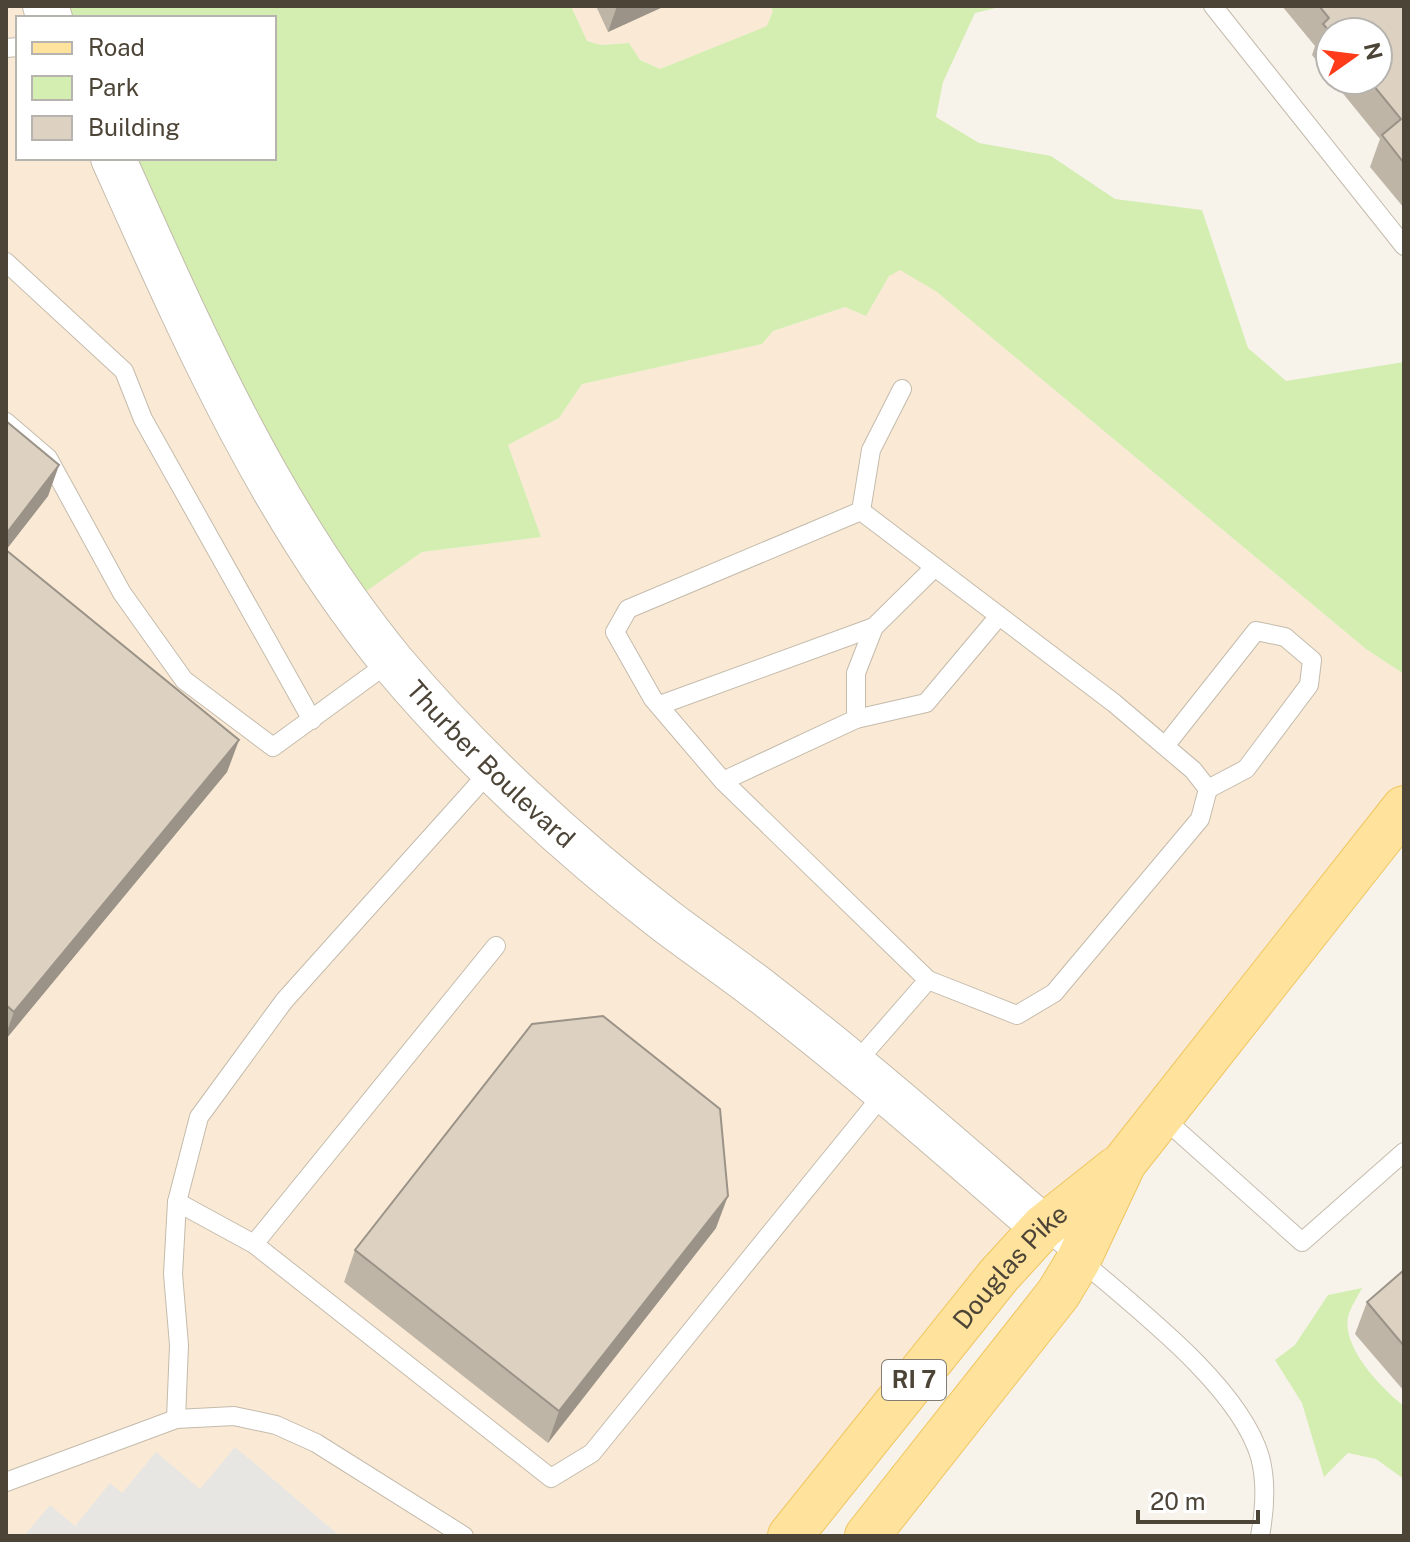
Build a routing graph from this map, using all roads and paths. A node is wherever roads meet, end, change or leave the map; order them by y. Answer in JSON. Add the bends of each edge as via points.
{"nodes":[{"id":1,"x":1213,"y":6,"type":"edge"},
{"id":2,"x":114,"y":160,"type":"edge"},
{"id":3,"x":1404,"y":246,"type":"edge"},
{"id":4,"x":6,"y":262,"type":"edge"},
{"id":5,"x":902,"y":389,"type":"dead end"},
{"id":6,"x":6,"y":422,"type":"edge"},
{"id":7,"x":861,"y":511,"type":"junction"},
{"id":8,"x":935,"y":567,"type":"junction"},
{"id":9,"x":999,"y":616,"type":"junction"},
{"id":10,"x":874,"y":627,"type":"junction"},
{"id":11,"x":392,"y":661,"type":"junction"},
{"id":12,"x":660,"y":705,"type":"junction"},
{"id":13,"x":856,"y":719,"type":"junction"},
{"id":14,"x":312,"y":720,"type":"junction"},
{"id":15,"x":1165,"y":746,"type":"junction"},
{"id":16,"x":491,"y":770,"type":"junction"},
{"id":17,"x":723,"y":781,"type":"junction"},
{"id":18,"x":1208,"y":789,"type":"junction"},
{"id":19,"x":1404,"y":808,"type":"edge"},
{"id":20,"x":496,"y":946,"type":"dead end"},
{"id":21,"x":928,"y":980,"type":"junction"},
{"id":22,"x":869,"y":1079,"type":"junction"},
{"id":23,"x":1161,"y":1116,"type":"junction"},
{"id":24,"x":1404,"y":1152,"type":"edge"},
{"id":25,"x":1124,"y":1163,"type":"junction"},
{"id":26,"x":177,"y":1202,"type":"junction"},
{"id":27,"x":1043,"y":1227,"type":"junction"},
{"id":28,"x":254,"y":1244,"type":"junction"},
{"id":29,"x":1078,"y":1261,"type":"junction"},
{"id":30,"x":176,"y":1419,"type":"junction"},
{"id":31,"x":6,"y":1482,"type":"edge"},
{"id":32,"x":464,"y":1536,"type":"edge"},
{"id":33,"x":790,"y":1536,"type":"edge"},
{"id":34,"x":867,"y":1536,"type":"edge"},
{"id":35,"x":1260,"y":1536,"type":"edge"}],
"edges":[{"from":1,"to":3,"type":"lane"},
{"from":2,"to":11,"type":"street","name":"Thurber Boulevard","via":[[211,376],[284,509]]},
{"from":4,"to":14,"type":"lane","via":[[124,371],[143,419]]},
{"from":5,"to":7,"type":"lane","via":[[871,450]]},
{"from":6,"to":14,"type":"lane","via":[[48,458],[122,593],[184,680],[273,747]]},
{"from":7,"to":8,"type":"lane"},
{"from":7,"to":12,"type":"lane","via":[[628,609],[615,632]]},
{"from":8,"to":9,"type":"lane"},
{"from":8,"to":10,"type":"lane"},
{"from":9,"to":13,"type":"lane","via":[[926,703]]},
{"from":9,"to":15,"type":"lane"},
{"from":10,"to":12,"type":"lane"},
{"from":10,"to":13,"type":"lane","via":[[856,673]]},
{"from":11,"to":14,"type":"lane"},
{"from":11,"to":16,"type":"street","name":"Thurber Boulevard"},
{"from":12,"to":17,"type":"lane"},
{"from":13,"to":17,"type":"lane"},
{"from":15,"to":18,"type":"lane"},
{"from":15,"to":18,"type":"lane","via":[[1256,631],[1285,637],[1312,660],[1309,685],[1246,769]]},
{"from":16,"to":22,"type":"street","name":"Thurber Boulevard","via":[[664,919]]},
{"from":16,"to":26,"type":"lane","via":[[275,1012],[199,1117]]},
{"from":17,"to":21,"type":"lane"},
{"from":18,"to":21,"type":"lane","via":[[1200,819],[1054,993],[1017,1015]]},
{"from":19,"to":23,"type":"main road","name":"Douglas Pike","number":"RI 7"},
{"from":20,"to":28,"type":"lane"},
{"from":21,"to":22,"type":"lane"},
{"from":22,"to":27,"type":"street","name":"Thurber Boulevard"},
{"from":22,"to":28,"type":"lane","via":[[592,1453],[551,1478]]},
{"from":23,"to":24,"type":"lane","via":[[1302,1242]]},
{"from":23,"to":25,"type":"main road","name":"Douglas Pike","number":"RI 7"},
{"from":25,"to":27,"type":"main road","name":"Douglas Pike","number":"RI 7"},
{"from":25,"to":29,"type":"main road","name":"Douglas Pike","number":"RI 7"},
{"from":26,"to":28,"type":"lane"},
{"from":26,"to":30,"type":"lane"},
{"from":27,"to":29,"type":"lane"},
{"from":27,"to":33,"type":"main road","name":"Douglas Pike","number":"RI 7"},
{"from":29,"to":34,"type":"main road","name":"Douglas Pike","number":"RI 7","via":[[1034,1327]]},
{"from":29,"to":35,"type":"lane","via":[[1185,1352],[1233,1406],[1249,1432],[1264,1478]]},
{"from":30,"to":31,"type":"lane"},
{"from":30,"to":32,"type":"lane","via":[[234,1416],[295,1433]]}]}
